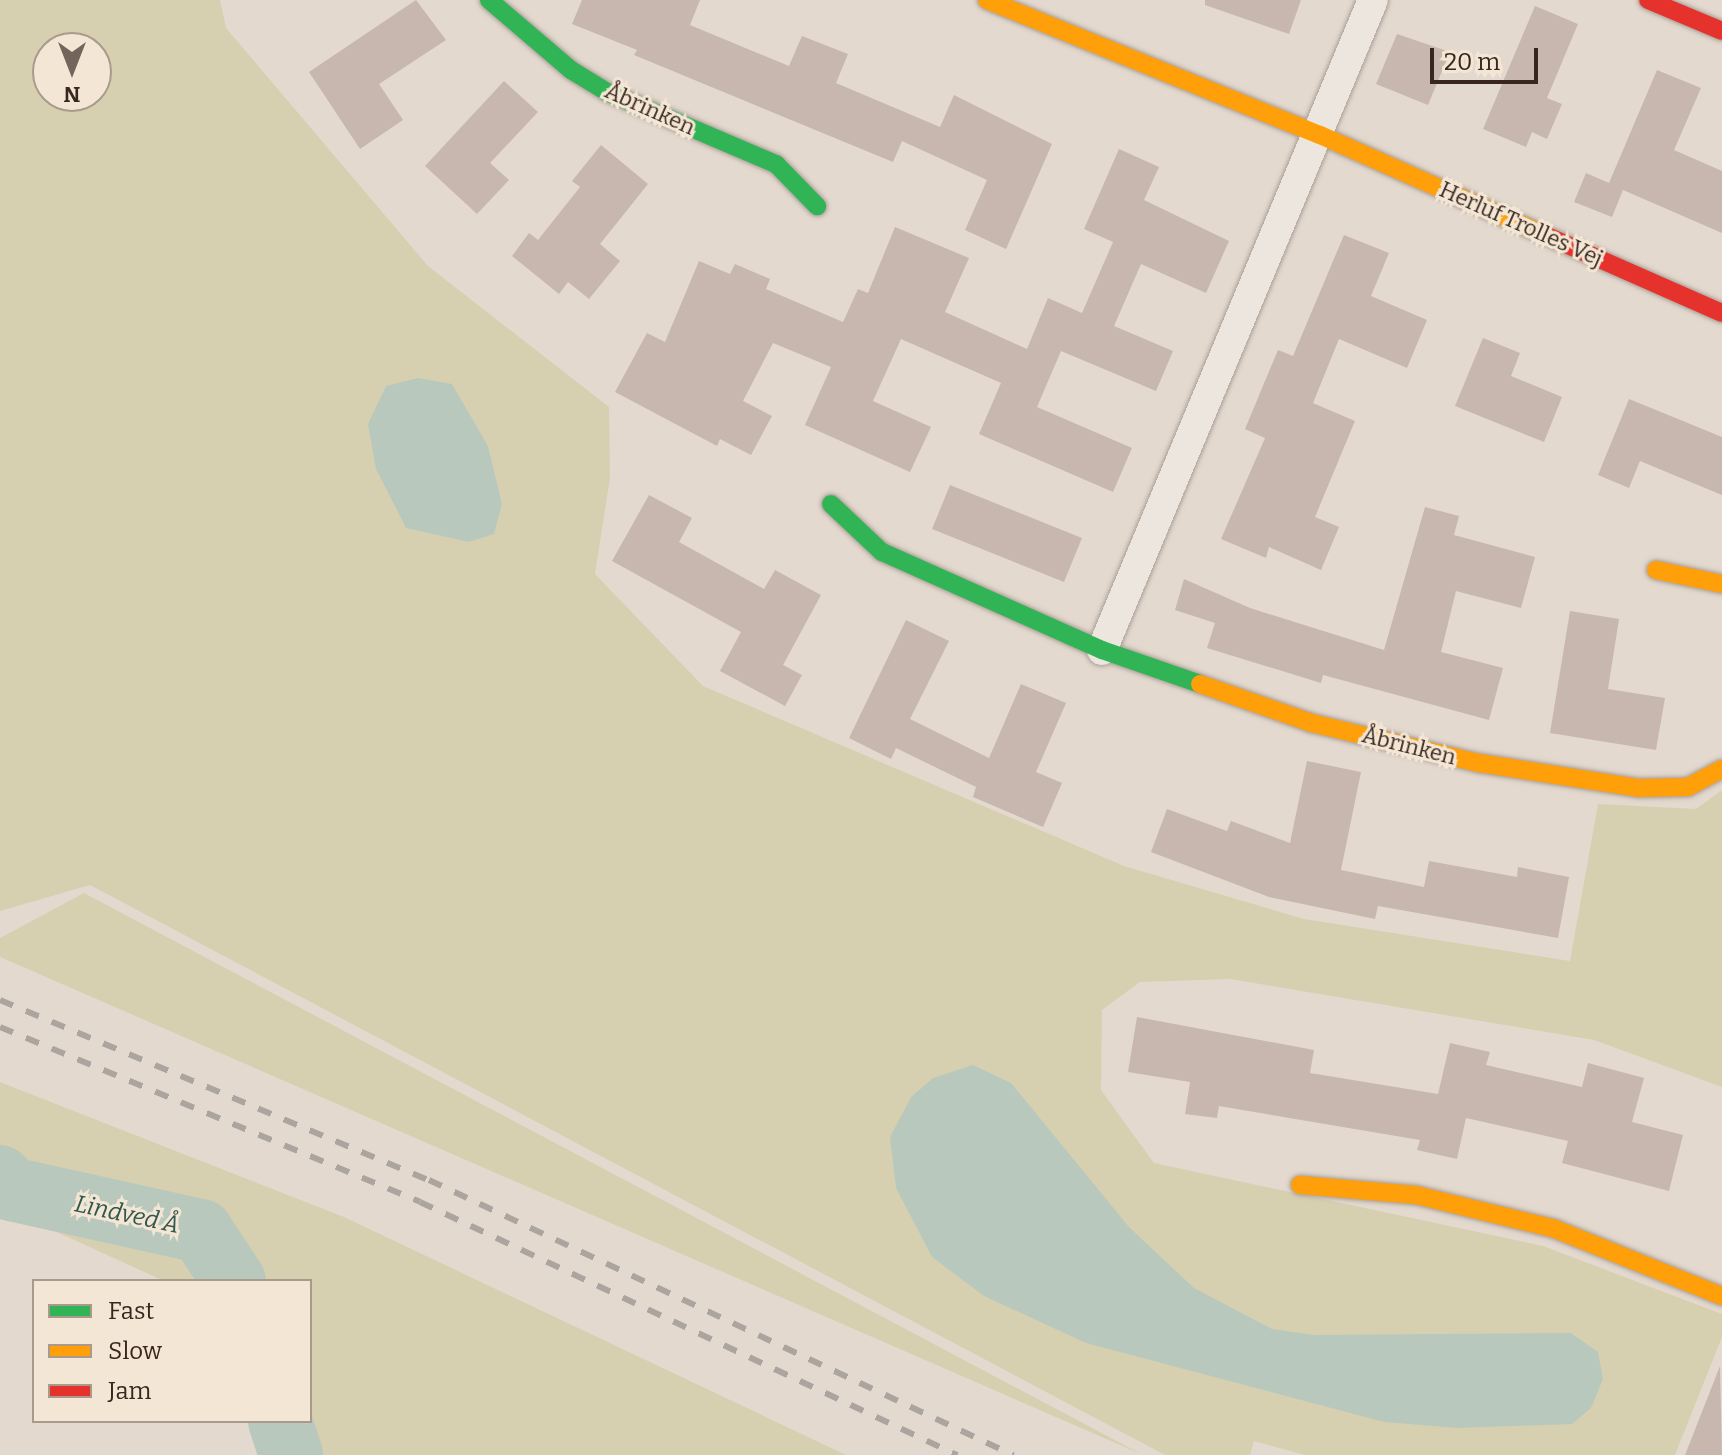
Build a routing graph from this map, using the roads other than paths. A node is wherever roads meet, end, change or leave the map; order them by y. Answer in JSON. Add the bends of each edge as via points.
{"nodes":[{"id":1,"x":489,"y":0,"type":"edge"},
{"id":2,"x":987,"y":0,"type":"edge"},
{"id":3,"x":1373,"y":0,"type":"edge"},
{"id":4,"x":1648,"y":0,"type":"edge"},
{"id":5,"x":1722,"y":31,"type":"edge"},
{"id":6,"x":1320,"y":135,"type":"junction"},
{"id":7,"x":817,"y":206,"type":"dead end"},
{"id":8,"x":1722,"y":313,"type":"edge"},
{"id":9,"x":831,"y":504,"type":"dead end"},
{"id":10,"x":1656,"y":570,"type":"dead end"},
{"id":11,"x":1722,"y":584,"type":"edge"},
{"id":12,"x":1102,"y":650,"type":"junction"},
{"id":13,"x":1722,"y":769,"type":"edge"},
{"id":14,"x":1300,"y":1185,"type":"dead end"},
{"id":15,"x":1722,"y":1296,"type":"edge"}],
"edges":[{"from":1,"to":7,"type":"street","name":"Åbrinken","via":[[571,70],[607,92],[776,164]]},
{"from":2,"to":6,"type":"street","name":"Herluf Trolles Vej"},
{"from":3,"to":6,"type":"street"},
{"from":4,"to":5,"type":"street"},
{"from":6,"to":8,"type":"street","name":"Herluf Trolles Vej"},
{"from":6,"to":12,"type":"street"},
{"from":9,"to":12,"type":"street","name":"Åbrinken","via":[[882,552]]},
{"from":10,"to":11,"type":"street"},
{"from":12,"to":13,"type":"street","name":"Åbrinken","via":[[1312,723],[1479,763],[1665,791],[1700,782]]},
{"from":14,"to":15,"type":"street","via":[[1416,1195],[1555,1229]]}]}
